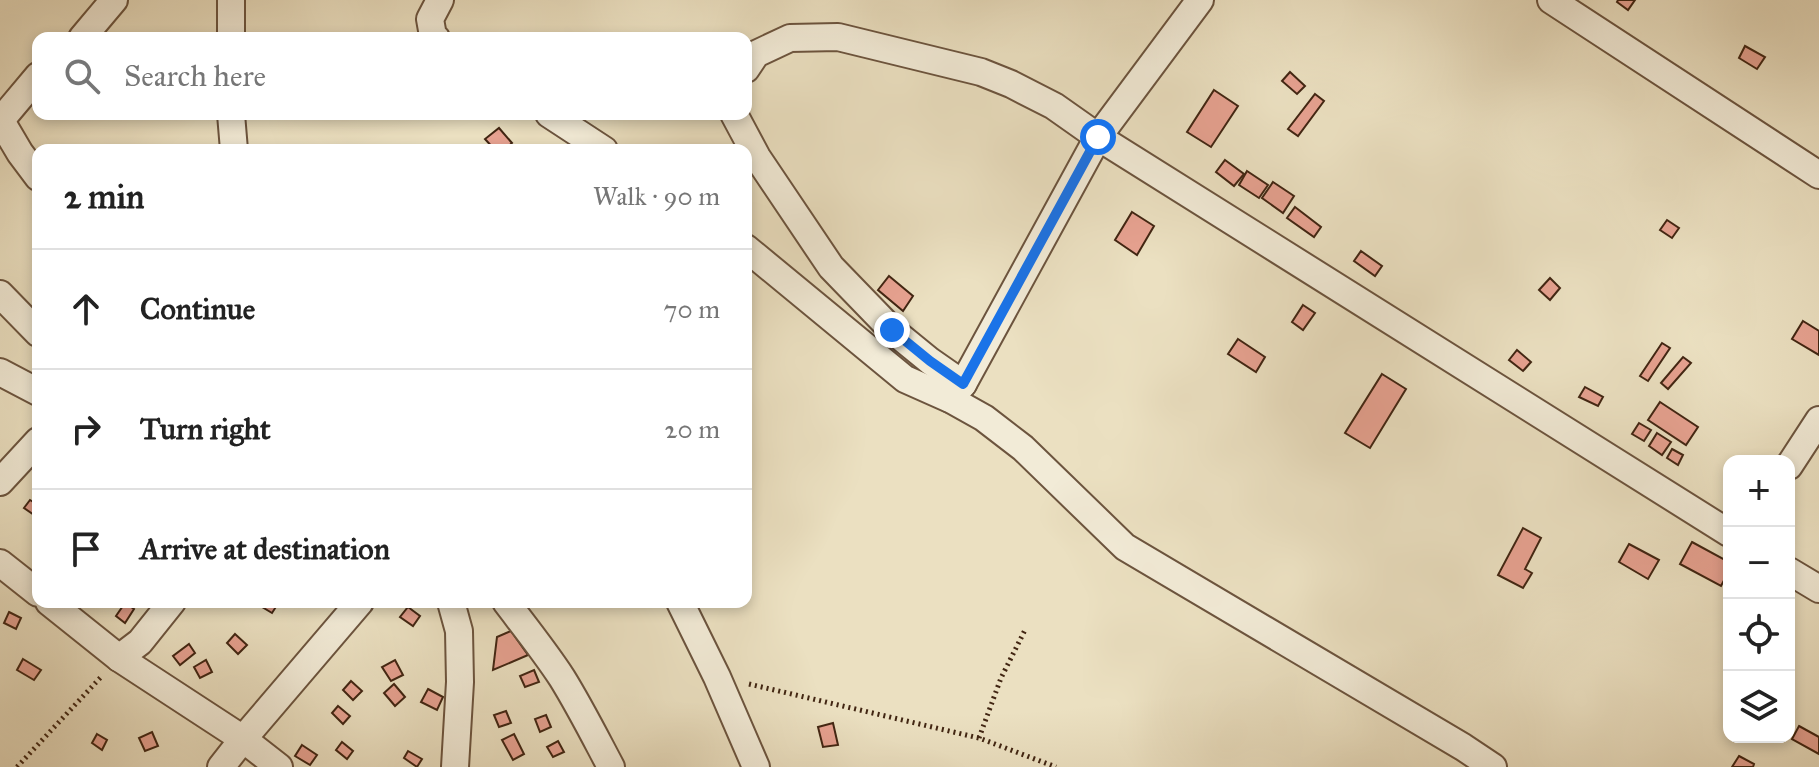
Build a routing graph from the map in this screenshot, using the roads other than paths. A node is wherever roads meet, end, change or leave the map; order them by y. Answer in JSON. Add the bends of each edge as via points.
{"nodes":[{"id":1,"x":114,"y":0,"type":"edge"},
{"id":2,"x":231,"y":0,"type":"edge"},
{"id":3,"x":440,"y":0,"type":"edge"},
{"id":4,"x":1198,"y":0,"type":"edge"},
{"id":5,"x":1551,"y":0,"type":"edge"},
{"id":6,"x":87,"y":32,"type":"edge"},
{"id":7,"x":231,"y":32,"type":"edge"},
{"id":8,"x":432,"y":32,"type":"edge"},
{"id":9,"x":752,"y":60,"type":"edge"},
{"id":10,"x":32,"y":83,"type":"edge"},
{"id":11,"x":0,"y":120,"type":"edge"},
{"id":12,"x":232,"y":120,"type":"edge"},
{"id":13,"x":557,"y":120,"type":"edge"},
{"id":14,"x":737,"y":120,"type":"edge"},
{"id":15,"x":1098,"y":137,"type":"junction"},
{"id":16,"x":234,"y":144,"type":"edge"},
{"id":17,"x":589,"y":144,"type":"edge"},
{"id":18,"x":750,"y":144,"type":"edge"},
{"id":19,"x":752,"y":148,"type":"edge"},
{"id":20,"x":32,"y":169,"type":"edge"},
{"id":21,"x":1819,"y":175,"type":"edge"},
{"id":22,"x":752,"y":253,"type":"edge"},
{"id":23,"x":0,"y":294,"type":"edge"},
{"id":24,"x":32,"y":327,"type":"edge"},
{"id":25,"x":0,"y":372,"type":"edge"},
{"id":26,"x":32,"y":389,"type":"edge"},
{"id":27,"x":956,"y":392,"type":"junction"},
{"id":28,"x":1819,"y":420,"type":"edge"},
{"id":29,"x":32,"y":447,"type":"edge"},
{"id":30,"x":1795,"y":457,"type":"edge"},
{"id":31,"x":0,"y":482,"type":"edge"},
{"id":32,"x":1723,"y":529,"type":"edge"},
{"id":33,"x":0,"y":563,"type":"edge"},
{"id":34,"x":1795,"y":575,"type":"edge"},
{"id":35,"x":32,"y":588,"type":"edge"},
{"id":36,"x":1819,"y":589,"type":"edge"},
{"id":37,"x":56,"y":608,"type":"edge"},
{"id":38,"x":167,"y":608,"type":"edge"},
{"id":39,"x":355,"y":608,"type":"edge"},
{"id":40,"x":453,"y":608,"type":"edge"},
{"id":41,"x":510,"y":608,"type":"edge"},
{"id":42,"x":683,"y":608,"type":"edge"},
{"id":43,"x":119,"y":658,"type":"junction"},
{"id":44,"x":243,"y":739,"type":"junction"},
{"id":45,"x":221,"y":767,"type":"edge"},
{"id":46,"x":279,"y":767,"type":"edge"},
{"id":47,"x":455,"y":767,"type":"edge"},
{"id":48,"x":611,"y":767,"type":"edge"},
{"id":49,"x":756,"y":767,"type":"edge"},
{"id":50,"x":1493,"y":767,"type":"edge"}],
"edges":[{"from":1,"to":6,"type":"street"},
{"from":2,"to":7,"type":"street"},
{"from":3,"to":8,"type":"street","via":[[430,19]]},
{"from":4,"to":15,"type":"street"},
{"from":5,"to":21,"type":"street"},
{"from":9,"to":15,"type":"street","via":[[790,38],[838,37],[981,72],[1054,106]]},
{"from":10,"to":11,"type":"street"},
{"from":11,"to":20,"type":"street"},
{"from":12,"to":16,"type":"street"},
{"from":13,"to":17,"type":"street"},
{"from":14,"to":18,"type":"street"},
{"from":15,"to":27,"type":"street"},
{"from":15,"to":32,"type":"street"},
{"from":19,"to":27,"type":"street","via":[[831,267]]},
{"from":22,"to":27,"type":"street","via":[[905,379]]},
{"from":23,"to":24,"type":"street"},
{"from":25,"to":26,"type":"street"},
{"from":27,"to":50,"type":"street","via":[[1023,448],[1125,547]]},
{"from":28,"to":30,"type":"street"},
{"from":29,"to":31,"type":"street"},
{"from":33,"to":35,"type":"street"},
{"from":34,"to":36,"type":"street"},
{"from":37,"to":43,"type":"street"},
{"from":38,"to":43,"type":"street","via":[[140,642]]},
{"from":39,"to":44,"type":"street"},
{"from":40,"to":47,"type":"street","via":[[459,631],[460,682]]},
{"from":41,"to":48,"type":"street","via":[[562,677]]},
{"from":42,"to":49,"type":"street"},
{"from":43,"to":44,"type":"street"},
{"from":44,"to":45,"type":"street"},
{"from":44,"to":46,"type":"street"}]}
